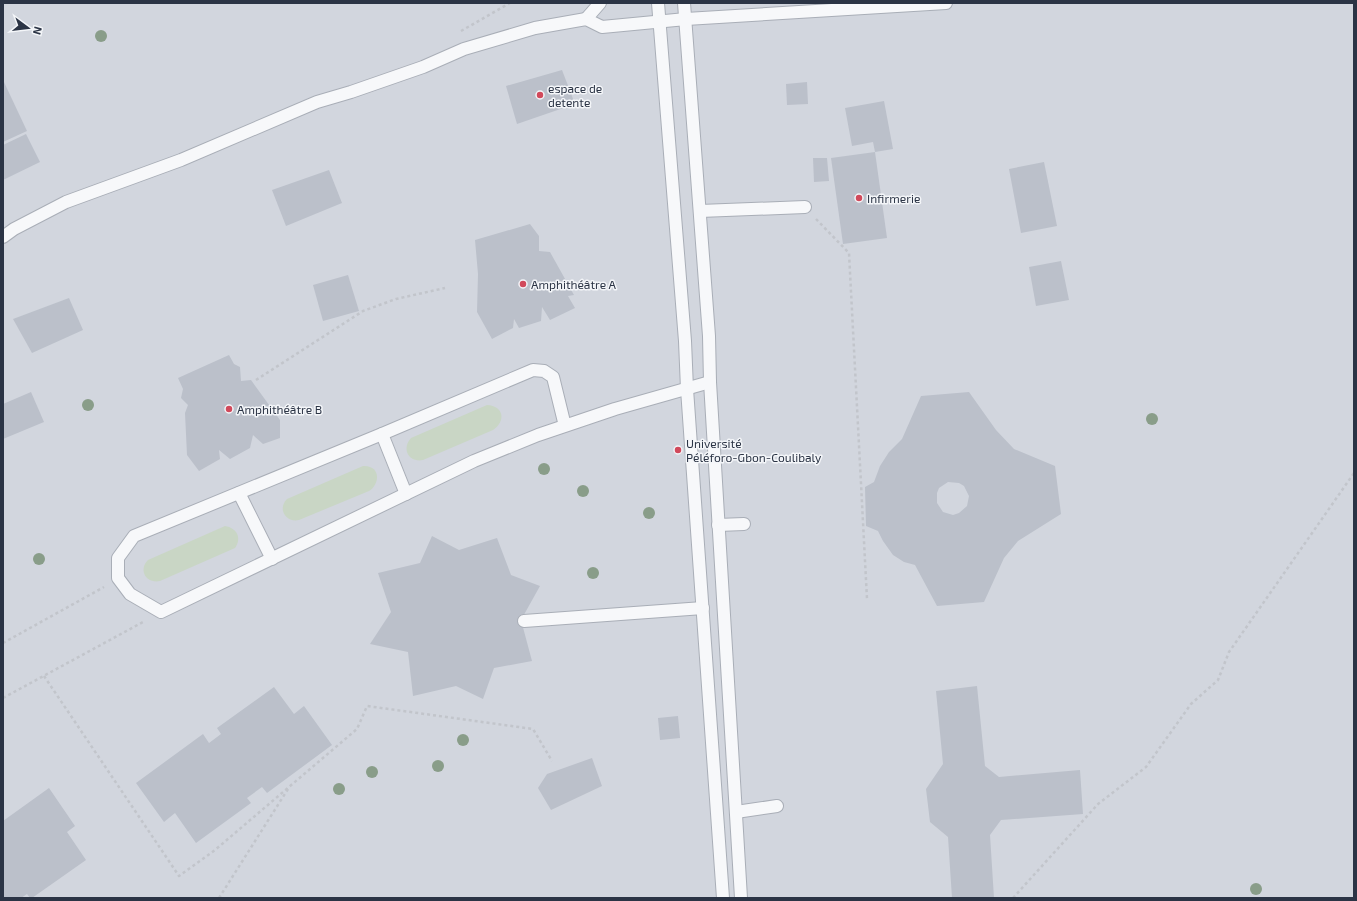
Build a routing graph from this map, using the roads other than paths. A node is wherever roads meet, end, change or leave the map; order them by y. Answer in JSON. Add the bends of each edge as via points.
{"nodes":[{"id":1,"x":600,"y":3,"type":"edge"},
{"id":2,"x":658,"y":3,"type":"edge"},
{"id":3,"x":684,"y":3,"type":"edge"},
{"id":4,"x":946,"y":3,"type":"edge"},
{"id":5,"x":586,"y":19,"type":"junction"},
{"id":6,"x":686,"y":19,"type":"junction"},
{"id":7,"x":660,"y":22,"type":"junction"},
{"id":8,"x":805,"y":207,"type":"road end"},
{"id":9,"x":700,"y":211,"type":"junction"},
{"id":10,"x":3,"y":237,"type":"edge"},
{"id":11,"x":710,"y":382,"type":"junction"},
{"id":12,"x":687,"y":389,"type":"junction"},
{"id":13,"x":564,"y":426,"type":"junction"},
{"id":14,"x":382,"y":434,"type":"junction"},
{"id":15,"x":239,"y":493,"type":"junction"},
{"id":16,"x":406,"y":494,"type":"junction"},
{"id":17,"x":744,"y":524,"type":"dead end"},
{"id":18,"x":718,"y":525,"type":"junction"},
{"id":19,"x":272,"y":559,"type":"junction"},
{"id":20,"x":703,"y":608,"type":"junction"},
{"id":21,"x":524,"y":621,"type":"dead end"},
{"id":22,"x":707,"y":671,"type":"junction"},
{"id":23,"x":727,"y":671,"type":"junction"},
{"id":24,"x":777,"y":806,"type":"dead end"},
{"id":25,"x":736,"y":812,"type":"junction"},
{"id":26,"x":722,"y":898,"type":"edge"},
{"id":27,"x":741,"y":898,"type":"edge"}],
"edges":[{"from":1,"to":5,"type":"lane"},
{"from":2,"to":7,"type":"lane"},
{"from":3,"to":6,"type":"lane"},
{"from":4,"to":6,"type":"lane"},
{"from":5,"to":7,"type":"lane","via":[[602,27]]},
{"from":5,"to":10,"type":"lane","via":[[535,28],[317,102],[181,160],[66,202]]},
{"from":6,"to":7,"type":"lane"},
{"from":6,"to":9,"type":"lane"},
{"from":7,"to":12,"type":"lane"},
{"from":8,"to":9,"type":"lane"},
{"from":9,"to":11,"type":"lane"},
{"from":11,"to":12,"type":"lane"},
{"from":11,"to":18,"type":"lane"},
{"from":12,"to":13,"type":"lane","via":[[615,408]]},
{"from":12,"to":20,"type":"lane"},
{"from":13,"to":14,"type":"lane","via":[[553,377],[544,370],[533,370]]},
{"from":13,"to":16,"type":"lane","via":[[474,461]]},
{"from":14,"to":15,"type":"lane"},
{"from":14,"to":16,"type":"lane"},
{"from":15,"to":19,"type":"lane"},
{"from":15,"to":19,"type":"lane","via":[[134,536],[118,558],[118,578],[130,594],[161,612]]},
{"from":16,"to":19,"type":"lane"},
{"from":17,"to":18,"type":"lane"},
{"from":18,"to":23,"type":"lane"},
{"from":20,"to":21,"type":"lane"},
{"from":20,"to":22,"type":"lane"},
{"from":22,"to":23,"type":"lane"},
{"from":22,"to":26,"type":"lane"},
{"from":23,"to":25,"type":"lane"},
{"from":24,"to":25,"type":"lane"},
{"from":25,"to":27,"type":"lane"}]}
